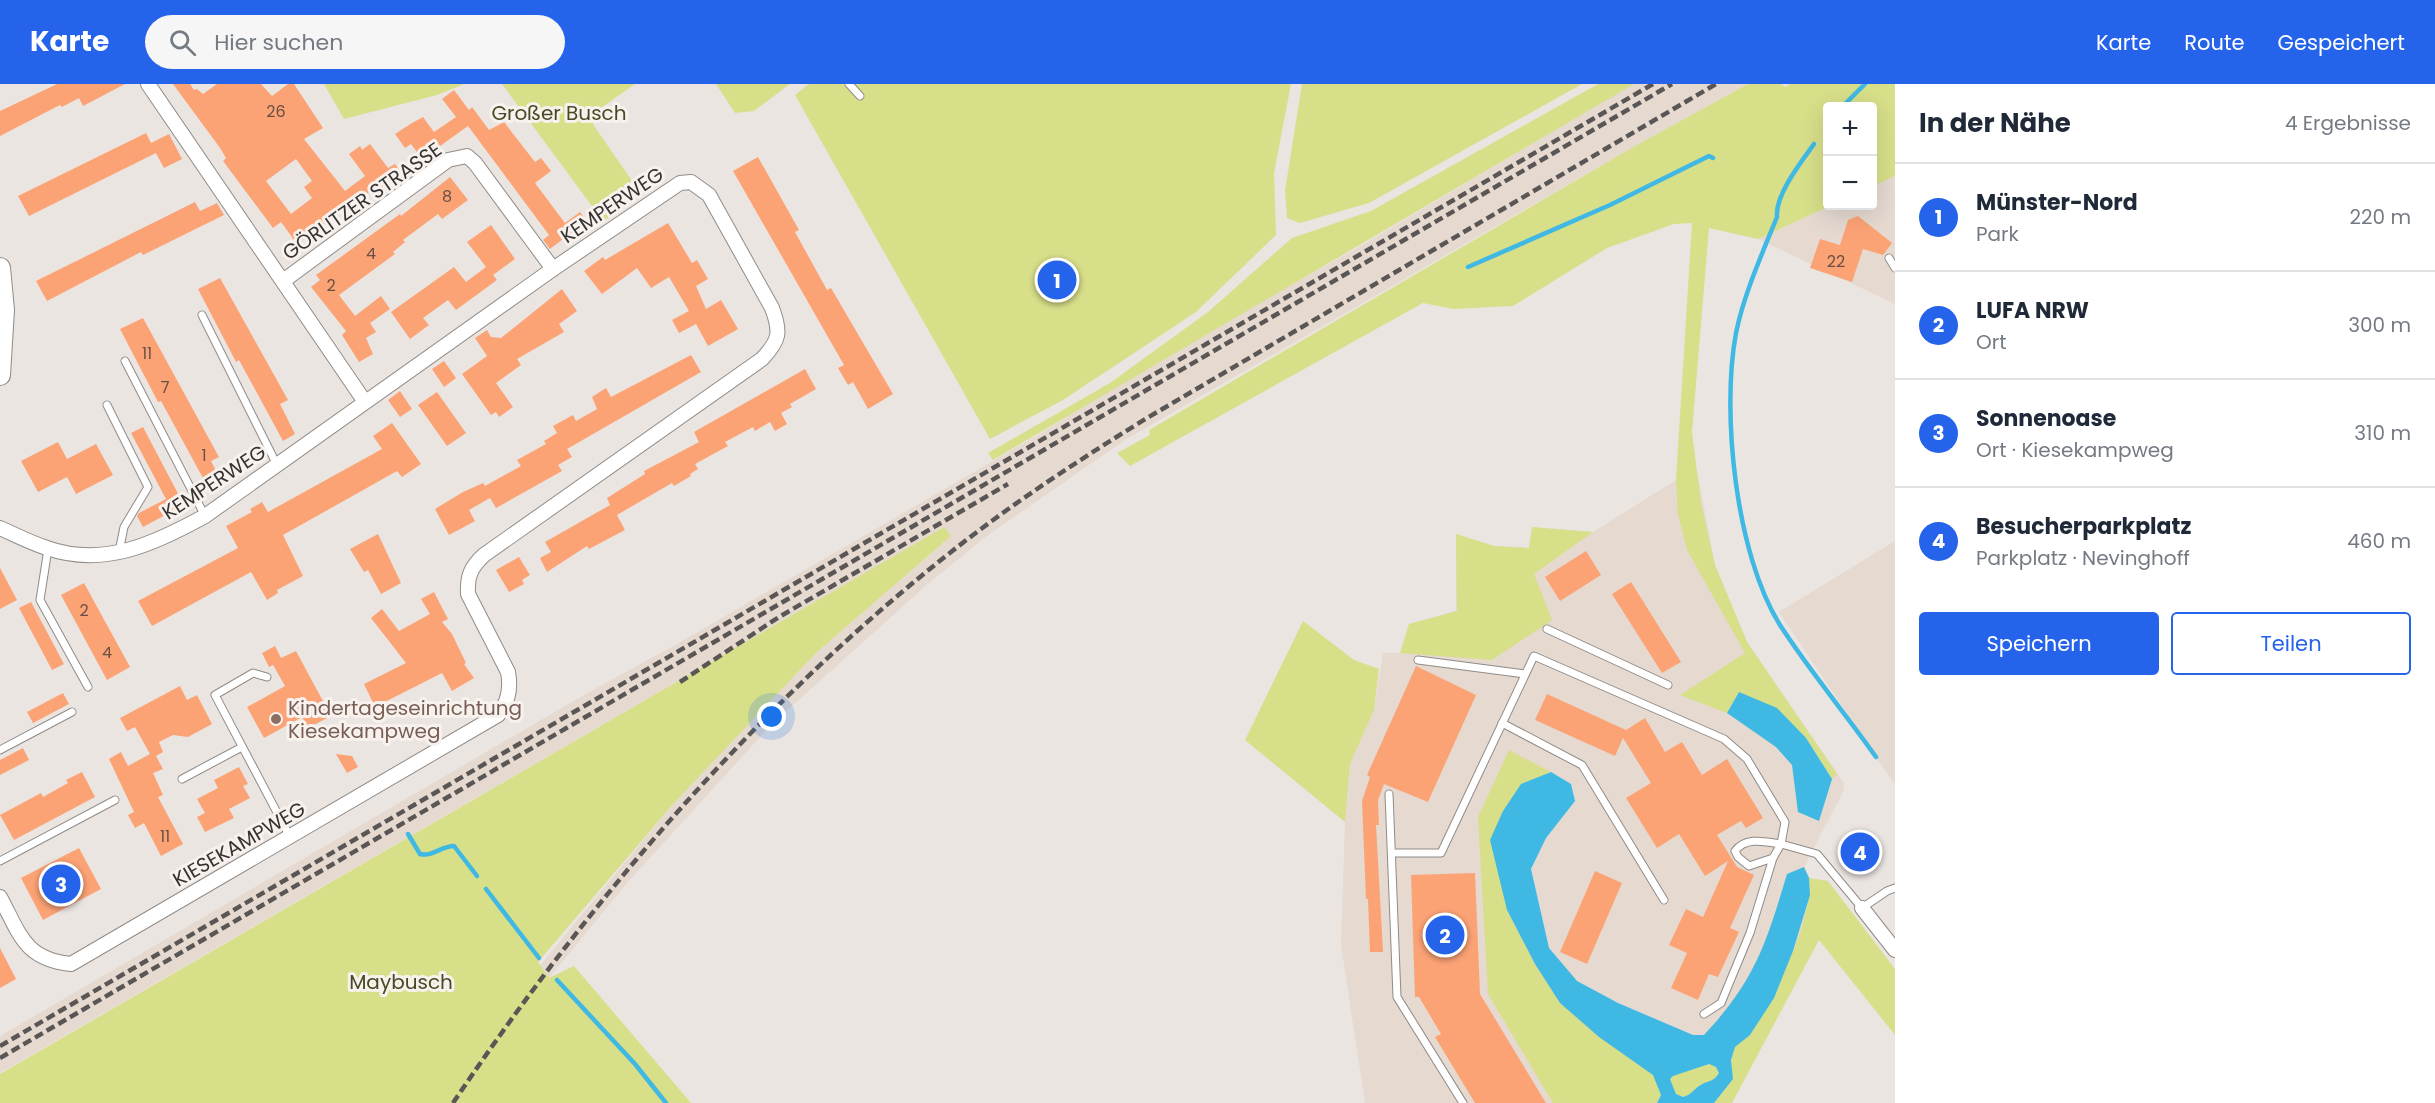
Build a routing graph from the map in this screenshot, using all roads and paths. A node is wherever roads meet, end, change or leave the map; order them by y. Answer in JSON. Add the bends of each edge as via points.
{"nodes":[{"id":1,"x":148,"y":84,"type":"edge"},
{"id":2,"x":849,"y":84,"type":"edge"},
{"id":3,"x":861,"y":96,"type":"dead end"},
{"id":4,"x":1889,"y":258,"type":"dead end"},
{"id":5,"x":0,"y":268,"type":"edge"},
{"id":6,"x":1895,"y":268,"type":"edge"},
{"id":7,"x":553,"y":269,"type":"junction"},
{"id":8,"x":283,"y":281,"type":"junction"},
{"id":9,"x":2,"y":311,"type":"edge"},
{"id":10,"x":202,"y":315,"type":"dead end"},
{"id":11,"x":125,"y":361,"type":"dead end"},
{"id":12,"x":0,"y":375,"type":"edge"},
{"id":13,"x":365,"y":402,"type":"junction"},
{"id":14,"x":107,"y":405,"type":"dead end"},
{"id":15,"x":277,"y":465,"type":"junction"},
{"id":16,"x":205,"y":516,"type":"junction"},
{"id":17,"x":1,"y":532,"type":"edge"},
{"id":18,"x":48,"y":549,"type":"junction"},
{"id":19,"x":119,"y":554,"type":"junction"},
{"id":20,"x":1548,"y":629,"type":"dead end"},
{"id":21,"x":1418,"y":660,"type":"dead end"},
{"id":22,"x":1525,"y":674,"type":"junction"},
{"id":23,"x":267,"y":676,"type":"dead end"},
{"id":24,"x":1668,"y":686,"type":"dead end"},
{"id":25,"x":88,"y":687,"type":"dead end"},
{"id":26,"x":509,"y":696,"type":"joint"},
{"id":27,"x":72,"y":712,"type":"dead end"},
{"id":28,"x":1502,"y":723,"type":"junction"},
{"id":29,"x":242,"y":747,"type":"junction"},
{"id":30,"x":0,"y":750,"type":"edge"},
{"id":31,"x":182,"y":778,"type":"dead end"},
{"id":32,"x":1389,"y":794,"type":"dead end"},
{"id":33,"x":115,"y":800,"type":"dead end"},
{"id":34,"x":290,"y":837,"type":"junction"},
{"id":35,"x":1781,"y":844,"type":"junction"},
{"id":36,"x":1392,"y":853,"type":"junction"},
{"id":37,"x":1773,"y":858,"type":"junction"},
{"id":38,"x":0,"y":861,"type":"edge"},
{"id":39,"x":1895,"y":888,"type":"edge"},
{"id":40,"x":0,"y":897,"type":"edge"},
{"id":41,"x":1664,"y":900,"type":"dead end"},
{"id":42,"x":1862,"y":908,"type":"junction"},
{"id":43,"x":1895,"y":950,"type":"edge"},
{"id":44,"x":1704,"y":1014,"type":"dead end"},
{"id":45,"x":1463,"y":1103,"type":"edge"}],
"edges":[{"from":1,"to":8,"type":"street","name":"GÖRLITZER STRASSE"},
{"from":2,"to":3,"type":"lane"},
{"from":4,"to":6,"type":"lane"},
{"from":5,"to":9,"type":"street"},
{"from":7,"to":8,"type":"street","name":"GÖRLITZER STRASSE","via":[[467,156],[448,160]]},
{"from":7,"to":13,"type":"street","name":"KEMPERWEG"},
{"from":7,"to":26,"type":"street","name":"KEMPERWEG","via":[[670,188],[691,182],[709,195],[772,308],[779,332],[774,347],[762,358],[472,567],[468,594],[508,672]]},
{"from":8,"to":13,"type":"street","name":"GÖRLITZER STRASSE"},
{"from":9,"to":12,"type":"street"},
{"from":10,"to":15,"type":"lane"},
{"from":11,"to":16,"type":"lane"},
{"from":13,"to":15,"type":"street","name":"KEMPERWEG"},
{"from":14,"to":19,"type":"lane","via":[[148,487],[124,527]]},
{"from":15,"to":16,"type":"street","name":"KEMPERWEG"},
{"from":16,"to":19,"type":"street","name":"KEMPERWEG","via":[[147,545]]},
{"from":17,"to":18,"type":"street","name":"KEMPERWEG"},
{"from":18,"to":19,"type":"street","name":"KEMPERWEG","via":[[77,555]]},
{"from":18,"to":25,"type":"lane","via":[[40,600]]},
{"from":20,"to":24,"type":"lane"},
{"from":21,"to":22,"type":"lane"},
{"from":22,"to":28,"type":"lane"},
{"from":22,"to":35,"type":"lane","via":[[1534,656],[1724,739],[1747,759],[1785,822]]},
{"from":23,"to":29,"type":"lane","via":[[253,673],[215,695]]},
{"from":26,"to":34,"type":"street","name":"KIESEKAMPWEG","via":[[498,715]]},
{"from":27,"to":30,"type":"lane"},
{"from":28,"to":36,"type":"lane","via":[[1441,853]]},
{"from":28,"to":41,"type":"lane","via":[[1581,765]]},
{"from":29,"to":31,"type":"lane"},
{"from":29,"to":34,"type":"lane"},
{"from":32,"to":36,"type":"lane"},
{"from":33,"to":38,"type":"lane"},
{"from":34,"to":40,"type":"street","name":"KIESEKAMPWEG","via":[[71,964],[52,962],[34,954]]},
{"from":35,"to":37,"type":"lane"},
{"from":35,"to":37,"type":"lane","via":[[1747,842],[1735,850],[1749,866]]},
{"from":35,"to":42,"type":"lane","via":[[1817,854]]},
{"from":36,"to":45,"type":"lane","via":[[1397,997]]},
{"from":37,"to":44,"type":"lane","via":[[1750,933],[1721,1003]]},
{"from":39,"to":42,"type":"lane"},
{"from":42,"to":43,"type":"street"}]}
